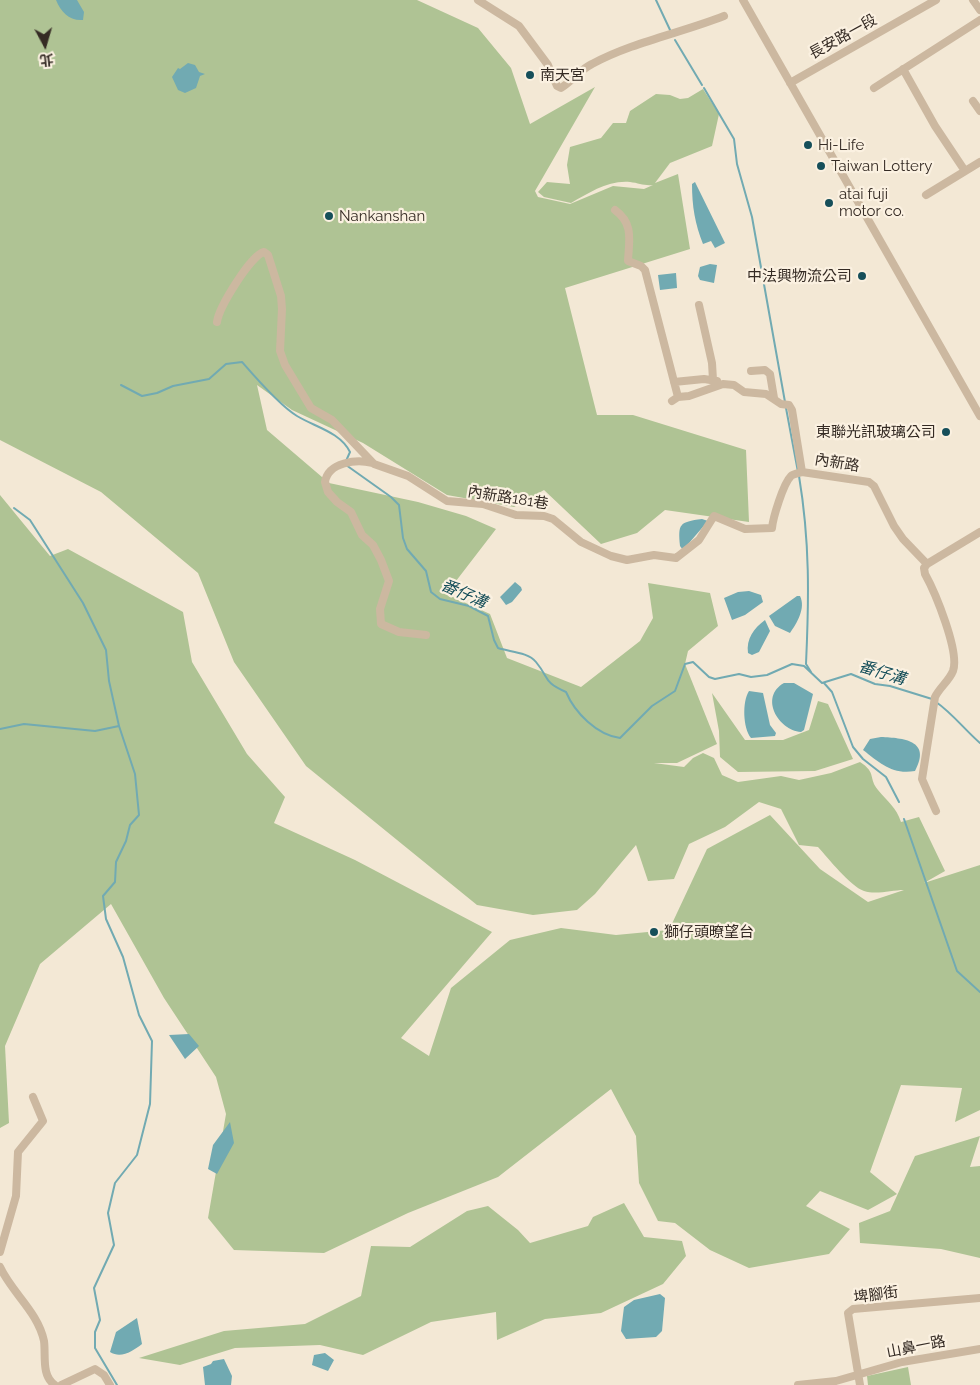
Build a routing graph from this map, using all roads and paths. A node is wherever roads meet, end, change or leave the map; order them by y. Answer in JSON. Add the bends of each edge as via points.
{"nodes":[{"id":1,"x":478,"y":0,"type":"edge"},
{"id":2,"x":743,"y":0,"type":"edge"},
{"id":3,"x":936,"y":0,"type":"edge"},
{"id":4,"x":973,"y":0,"type":"edge"},
{"id":5,"x":980,"y":10,"type":"edge"},
{"id":6,"x":724,"y":16,"type":"dead end"},
{"id":7,"x":980,"y":20,"type":"edge"},
{"id":8,"x":903,"y":69,"type":"junction"},
{"id":9,"x":790,"y":83,"type":"junction"},
{"id":10,"x":874,"y":88,"type":"dead end"},
{"id":11,"x":973,"y":101,"type":"dead end"},
{"id":12,"x":980,"y":111,"type":"edge"},
{"id":13,"x":980,"y":162,"type":"edge"},
{"id":14,"x":965,"y":171,"type":"junction"},
{"id":15,"x":926,"y":195,"type":"dead end"},
{"id":16,"x":615,"y":210,"type":"dead end"},
{"id":17,"x":699,"y":306,"type":"dead end"},
{"id":18,"x":217,"y":322,"type":"dead end"},
{"id":19,"x":752,"y":370,"type":"dead end"},
{"id":20,"x":674,"y":382,"type":"junction"},
{"id":21,"x":717,"y":382,"type":"junction"},
{"id":22,"x":774,"y":398,"type":"junction"},
{"id":23,"x":980,"y":416,"type":"edge"},
{"id":24,"x":374,"y":464,"type":"junction"},
{"id":25,"x":802,"y":472,"type":"junction"},
{"id":26,"x":980,"y":532,"type":"edge"},
{"id":27,"x":927,"y":564,"type":"junction"},
{"id":28,"x":426,"y":635,"type":"dead end"},
{"id":29,"x":936,"y":811,"type":"dead end"},
{"id":30,"x":34,"y":1097,"type":"dead end"},
{"id":31,"x":0,"y":1252,"type":"edge"},
{"id":32,"x":0,"y":1267,"type":"edge"},
{"id":33,"x":980,"y":1298,"type":"edge"},
{"id":34,"x":980,"y":1349,"type":"edge"},
{"id":35,"x":859,"y":1374,"type":"junction"},
{"id":36,"x":55,"y":1385,"type":"edge"},
{"id":37,"x":61,"y":1385,"type":"edge"},
{"id":38,"x":110,"y":1385,"type":"edge"},
{"id":39,"x":798,"y":1385,"type":"edge"},
{"id":40,"x":860,"y":1385,"type":"edge"}],
"edges":[{"from":1,"to":6,"type":"street","via":[[519,26],[561,88],[589,65],[610,55]]},
{"from":2,"to":9,"type":"street"},
{"from":3,"to":9,"type":"street","name":"長安路一段"},
{"from":4,"to":5,"type":"street"},
{"from":7,"to":8,"type":"street"},
{"from":8,"to":10,"type":"street"},
{"from":8,"to":14,"type":"street"},
{"from":9,"to":23,"type":"street"},
{"from":11,"to":12,"type":"street"},
{"from":13,"to":14,"type":"street"},
{"from":14,"to":15,"type":"street"},
{"from":16,"to":20,"type":"street","via":[[625,217],[630,235],[628,262],[645,270]]},
{"from":17,"to":21,"type":"street"},
{"from":18,"to":24,"type":"street","name":"內新路181巷","via":[[231,289],[259,253],[264,252],[268,255],[281,296],[281,356],[311,408],[332,420]]},
{"from":19,"to":22,"type":"street","via":[[765,370],[770,374]]},
{"from":20,"to":21,"type":"street"},
{"from":20,"to":21,"type":"street","via":[[675,399]]},
{"from":21,"to":22,"type":"street","name":"內新路"},
{"from":22,"to":25,"type":"street","name":"內新路","via":[[792,410]]},
{"from":24,"to":25,"type":"street","name":"內新路181巷","via":[[408,476],[433,495],[447,501],[483,504],[516,515],[553,519],[581,542],[627,560],[654,556],[676,558],[699,540],[714,516],[745,529],[772,528],[786,485],[791,476]]},
{"from":24,"to":28,"type":"street","via":[[360,460],[341,464],[327,474],[328,492],[351,512],[381,560],[389,581],[380,609],[382,624],[399,632]]},
{"from":25,"to":27,"type":"street","name":"內新路","via":[[870,482],[903,539]]},
{"from":26,"to":27,"type":"street"},
{"from":27,"to":29,"type":"street","via":[[925,574],[942,610],[954,658],[953,670],[935,697],[922,779]]},
{"from":30,"to":31,"type":"street","via":[[43,1121],[18,1152],[16,1196]]},
{"from":32,"to":36,"type":"street","via":[[39,1325],[46,1370]]},
{"from":33,"to":35,"type":"street","name":"埤腳街","via":[[853,1309],[848,1313]]},
{"from":34,"to":35,"type":"street","name":"山鼻一路","via":[[902,1362]]},
{"from":35,"to":39,"type":"street","name":"山鼻一路","via":[[836,1381]]},
{"from":35,"to":40,"type":"street","name":"埤腳街"},
{"from":37,"to":38,"type":"street","via":[[95,1369]]}]}
